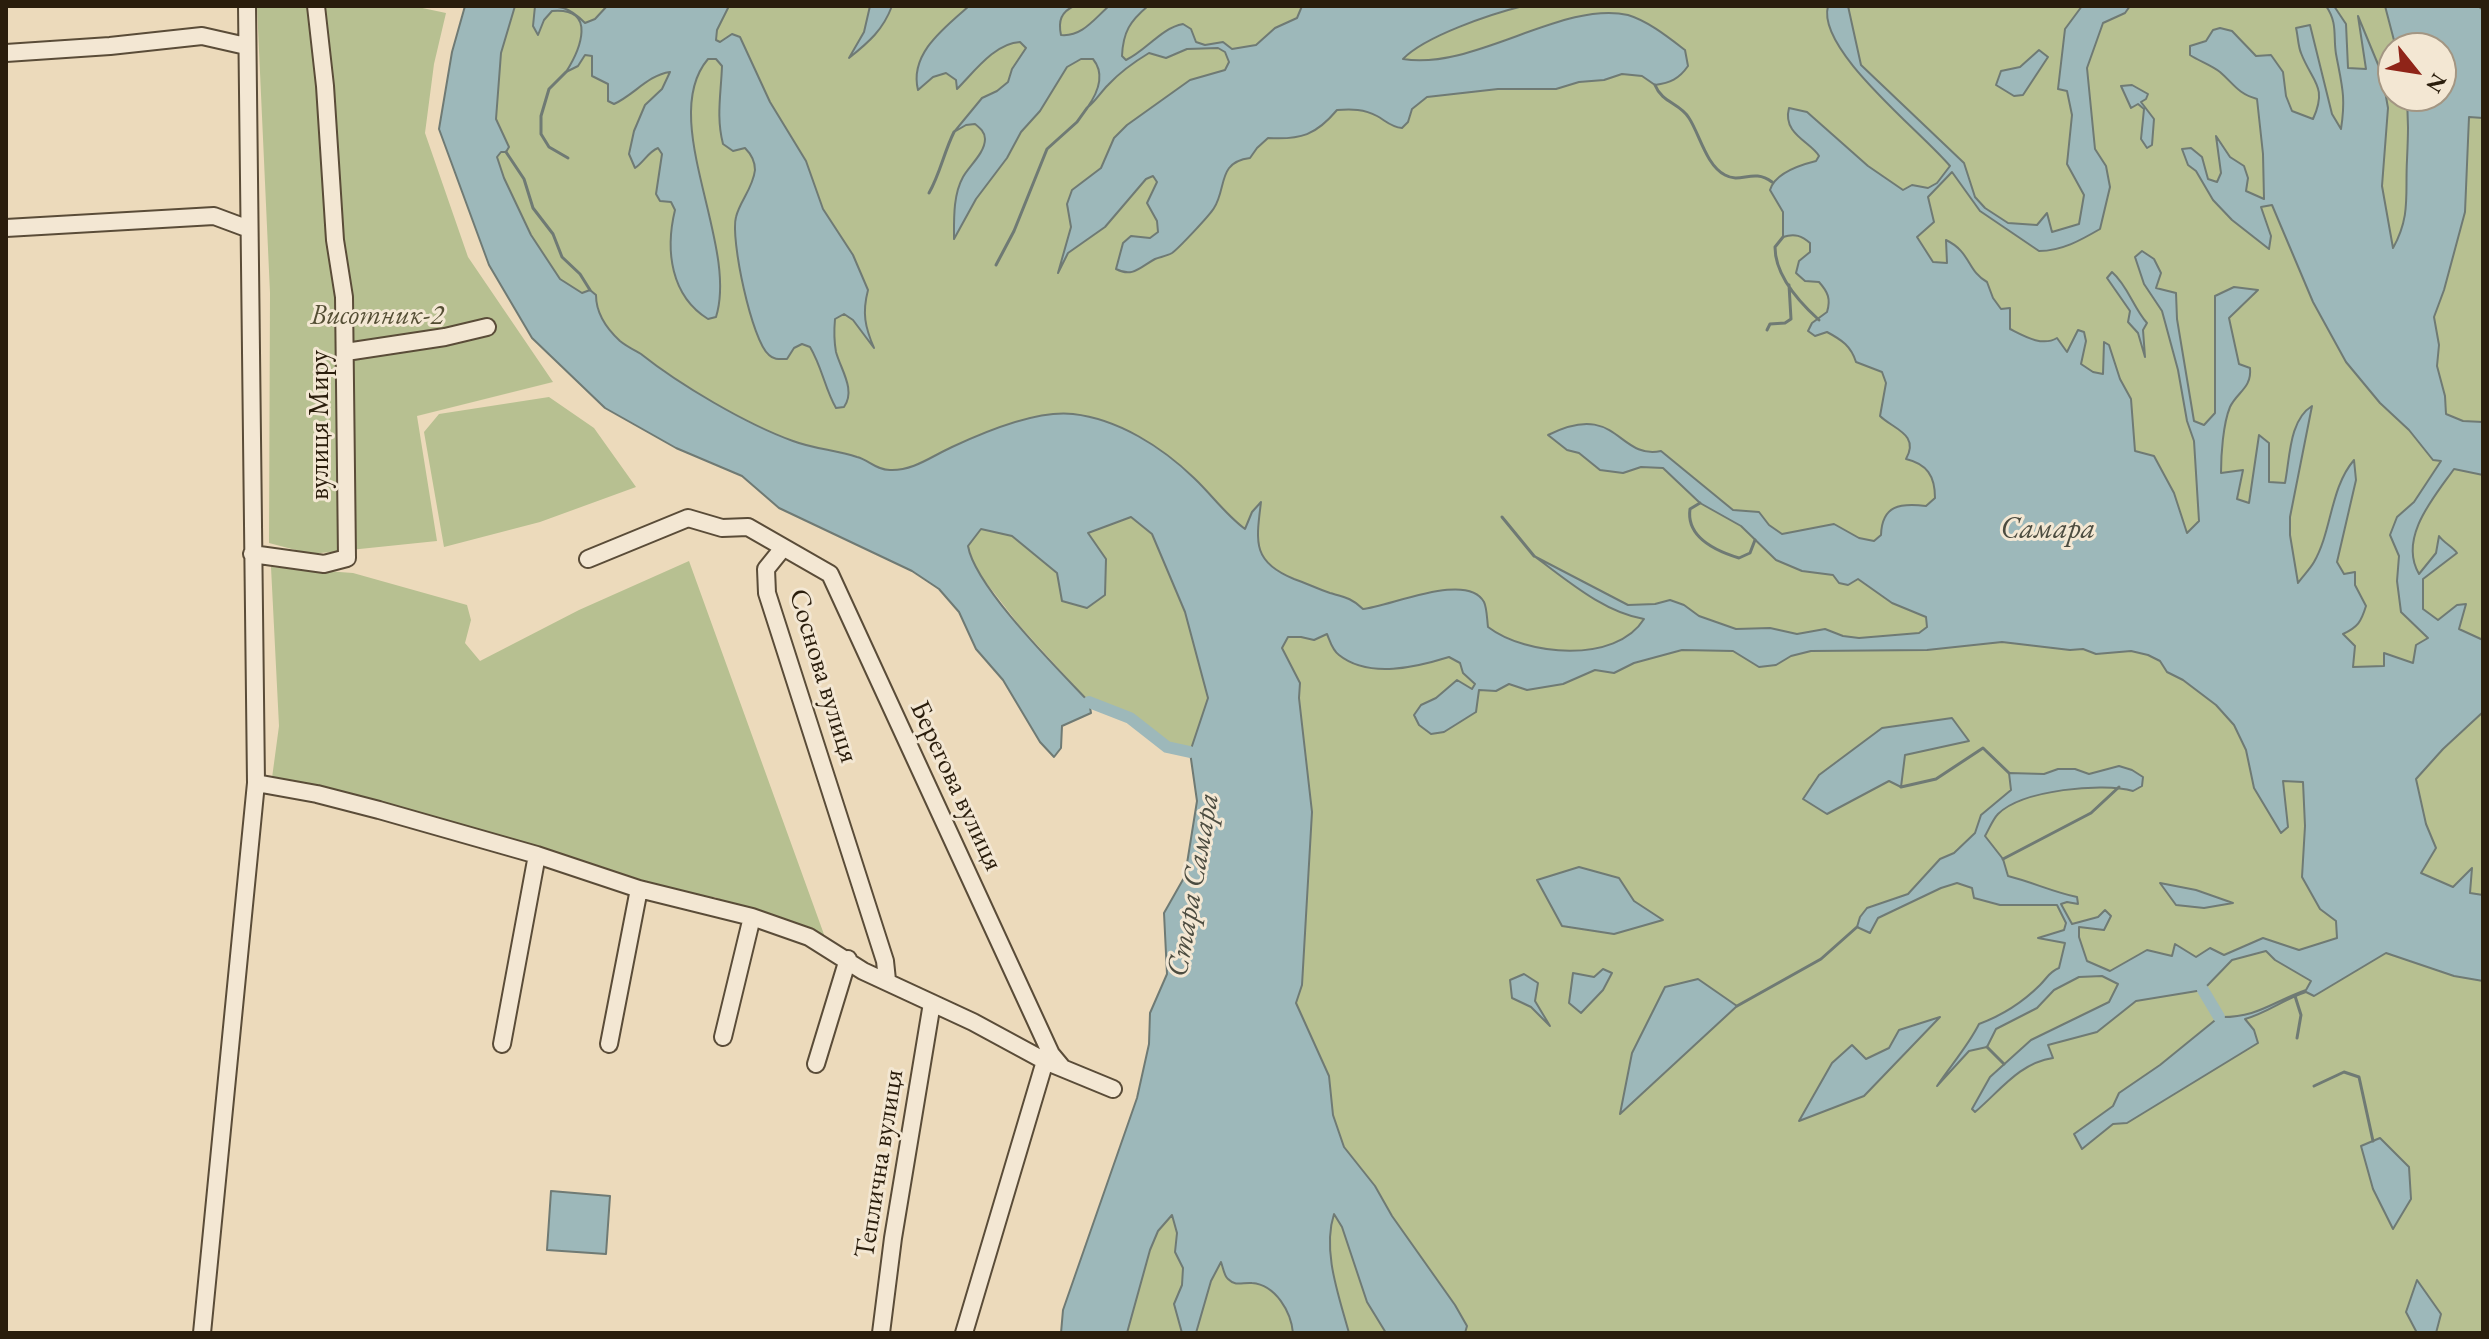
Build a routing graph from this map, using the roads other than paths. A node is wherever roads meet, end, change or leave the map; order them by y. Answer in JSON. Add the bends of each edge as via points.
{"nodes":[{"id":1,"x":247,"y":6,"type":"edge"},
{"id":2,"x":316,"y":6,"type":"edge"},
{"id":3,"x":246,"y":46,"type":"junction"},
{"id":4,"x":6,"y":53,"type":"edge"},
{"id":5,"x":6,"y":228,"type":"edge"},
{"id":6,"x":249,"y":229,"type":"junction"},
{"id":7,"x":487,"y":327,"type":"dead end"},
{"id":8,"x":346,"y":352,"type":"junction"},
{"id":9,"x":783,"y":548,"type":"junction"},
{"id":10,"x":252,"y":554,"type":"junction"},
{"id":11,"x":588,"y":559,"type":"dead end"},
{"id":12,"x":256,"y":783,"type":"junction"},
{"id":13,"x":537,"y":855,"type":"junction"},
{"id":14,"x":639,"y":889,"type":"junction"},
{"id":15,"x":752,"y":917,"type":"junction"},
{"id":16,"x":848,"y":959,"type":"junction"},
{"id":17,"x":887,"y":980,"type":"junction"},
{"id":18,"x":932,"y":1003,"type":"junction"},
{"id":19,"x":723,"y":1037,"type":"dead end"},
{"id":20,"x":502,"y":1044,"type":"dead end"},
{"id":21,"x":609,"y":1044,"type":"dead end"},
{"id":22,"x":816,"y":1064,"type":"dead end"},
{"id":23,"x":1053,"y":1064,"type":"junction"},
{"id":24,"x":1113,"y":1089,"type":"dead end"},
{"id":25,"x":202,"y":1333,"type":"edge"},
{"id":26,"x":881,"y":1333,"type":"edge"},
{"id":27,"x":964,"y":1333,"type":"edge"}],
"edges":[{"from":1,"to":3,"type":"street"},
{"from":2,"to":8,"type":"street","name":"вулиця Миру"},
{"from":3,"to":4,"type":"street","via":[[202,36]]},
{"from":3,"to":6,"type":"street"},
{"from":5,"to":6,"type":"street","via":[[214,216]]},
{"from":6,"to":10,"type":"street"},
{"from":7,"to":8,"type":"street"},
{"from":8,"to":10,"type":"street","name":"вулиця Миру","via":[[347,558],[324,564]]},
{"from":9,"to":11,"type":"street","via":[[748,527],[722,528],[688,518]]},
{"from":9,"to":17,"type":"street","name":"Соснова вулиця","via":[[766,569],[767,593]]},
{"from":9,"to":23,"type":"street","name":"Берегова вулиця","via":[[830,574]]},
{"from":10,"to":12,"type":"street"},
{"from":12,"to":13,"type":"street","via":[[353,802]]},
{"from":12,"to":25,"type":"street"},
{"from":13,"to":14,"type":"street"},
{"from":13,"to":20,"type":"street"},
{"from":14,"to":15,"type":"street"},
{"from":14,"to":21,"type":"street"},
{"from":15,"to":16,"type":"street","via":[[809,937]]},
{"from":15,"to":19,"type":"street"},
{"from":16,"to":17,"type":"street"},
{"from":16,"to":22,"type":"street"},
{"from":17,"to":18,"type":"street"},
{"from":18,"to":23,"type":"street"},
{"from":18,"to":26,"type":"street","name":"Теплична вулиця"},
{"from":23,"to":24,"type":"street"},
{"from":23,"to":27,"type":"street"}]}
